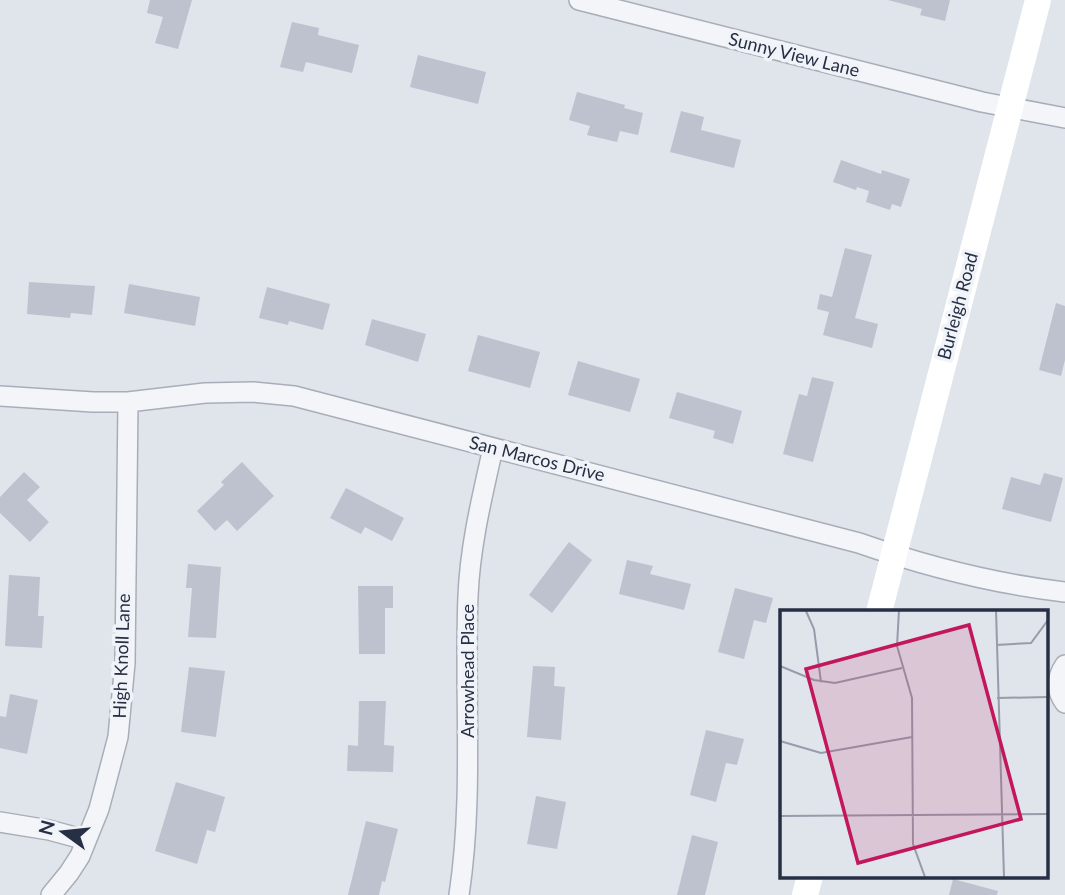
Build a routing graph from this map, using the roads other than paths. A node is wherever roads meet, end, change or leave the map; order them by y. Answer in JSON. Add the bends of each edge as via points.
{"nodes":[{"id":1,"x":579,"y":0,"type":"edge"},
{"id":2,"x":1038,"y":0,"type":"edge"},
{"id":3,"x":1010,"y":106,"type":"junction"},
{"id":4,"x":1065,"y":118,"type":"edge"},
{"id":5,"x":0,"y":396,"type":"edge"},
{"id":6,"x":128,"y":402,"type":"junction"},
{"id":7,"x":493,"y":448,"type":"junction"},
{"id":8,"x":893,"y":555,"type":"junction"},
{"id":9,"x":1065,"y":592,"type":"edge"},
{"id":10,"x":879,"y":610,"type":"edge"},
{"id":11,"x":1065,"y":665,"type":"edge"},
{"id":12,"x":1065,"y":703,"type":"edge"},
{"id":13,"x":0,"y":822,"type":"edge"},
{"id":14,"x":86,"y":840,"type":"junction"},
{"id":15,"x":809,"y":878,"type":"edge"},
{"id":16,"x":51,"y":895,"type":"edge"},
{"id":17,"x":459,"y":895,"type":"edge"},
{"id":18,"x":805,"y":895,"type":"edge"}],
"edges":[{"from":1,"to":3,"type":"street","name":"Sunny View Lane"},
{"from":2,"to":3,"type":"street","name":"Burleigh Road"},
{"from":3,"to":4,"type":"street","name":"Sunny View Lane"},
{"from":3,"to":8,"type":"street","name":"Burleigh Road"},
{"from":5,"to":6,"type":"street","name":"San Marcos Drive"},
{"from":6,"to":7,"type":"street","name":"San Marcos Drive","via":[[205,393],[294,396]]},
{"from":6,"to":14,"type":"street","name":"High Knoll Lane","via":[[125,663],[111,770]]},
{"from":7,"to":8,"type":"street","name":"San Marcos Drive"},
{"from":7,"to":17,"type":"street","name":"Arrowhead Place","via":[[479,506],[468,594],[467,818]]},
{"from":8,"to":9,"type":"street","name":"San Marcos Drive"},
{"from":8,"to":10,"type":"street","name":"Burleigh Road"},
{"from":11,"to":12,"type":"street","via":[[1058,677]]},
{"from":13,"to":14,"type":"street"},
{"from":14,"to":16,"type":"street","name":"High Knoll Lane"},
{"from":15,"to":18,"type":"street"}]}
